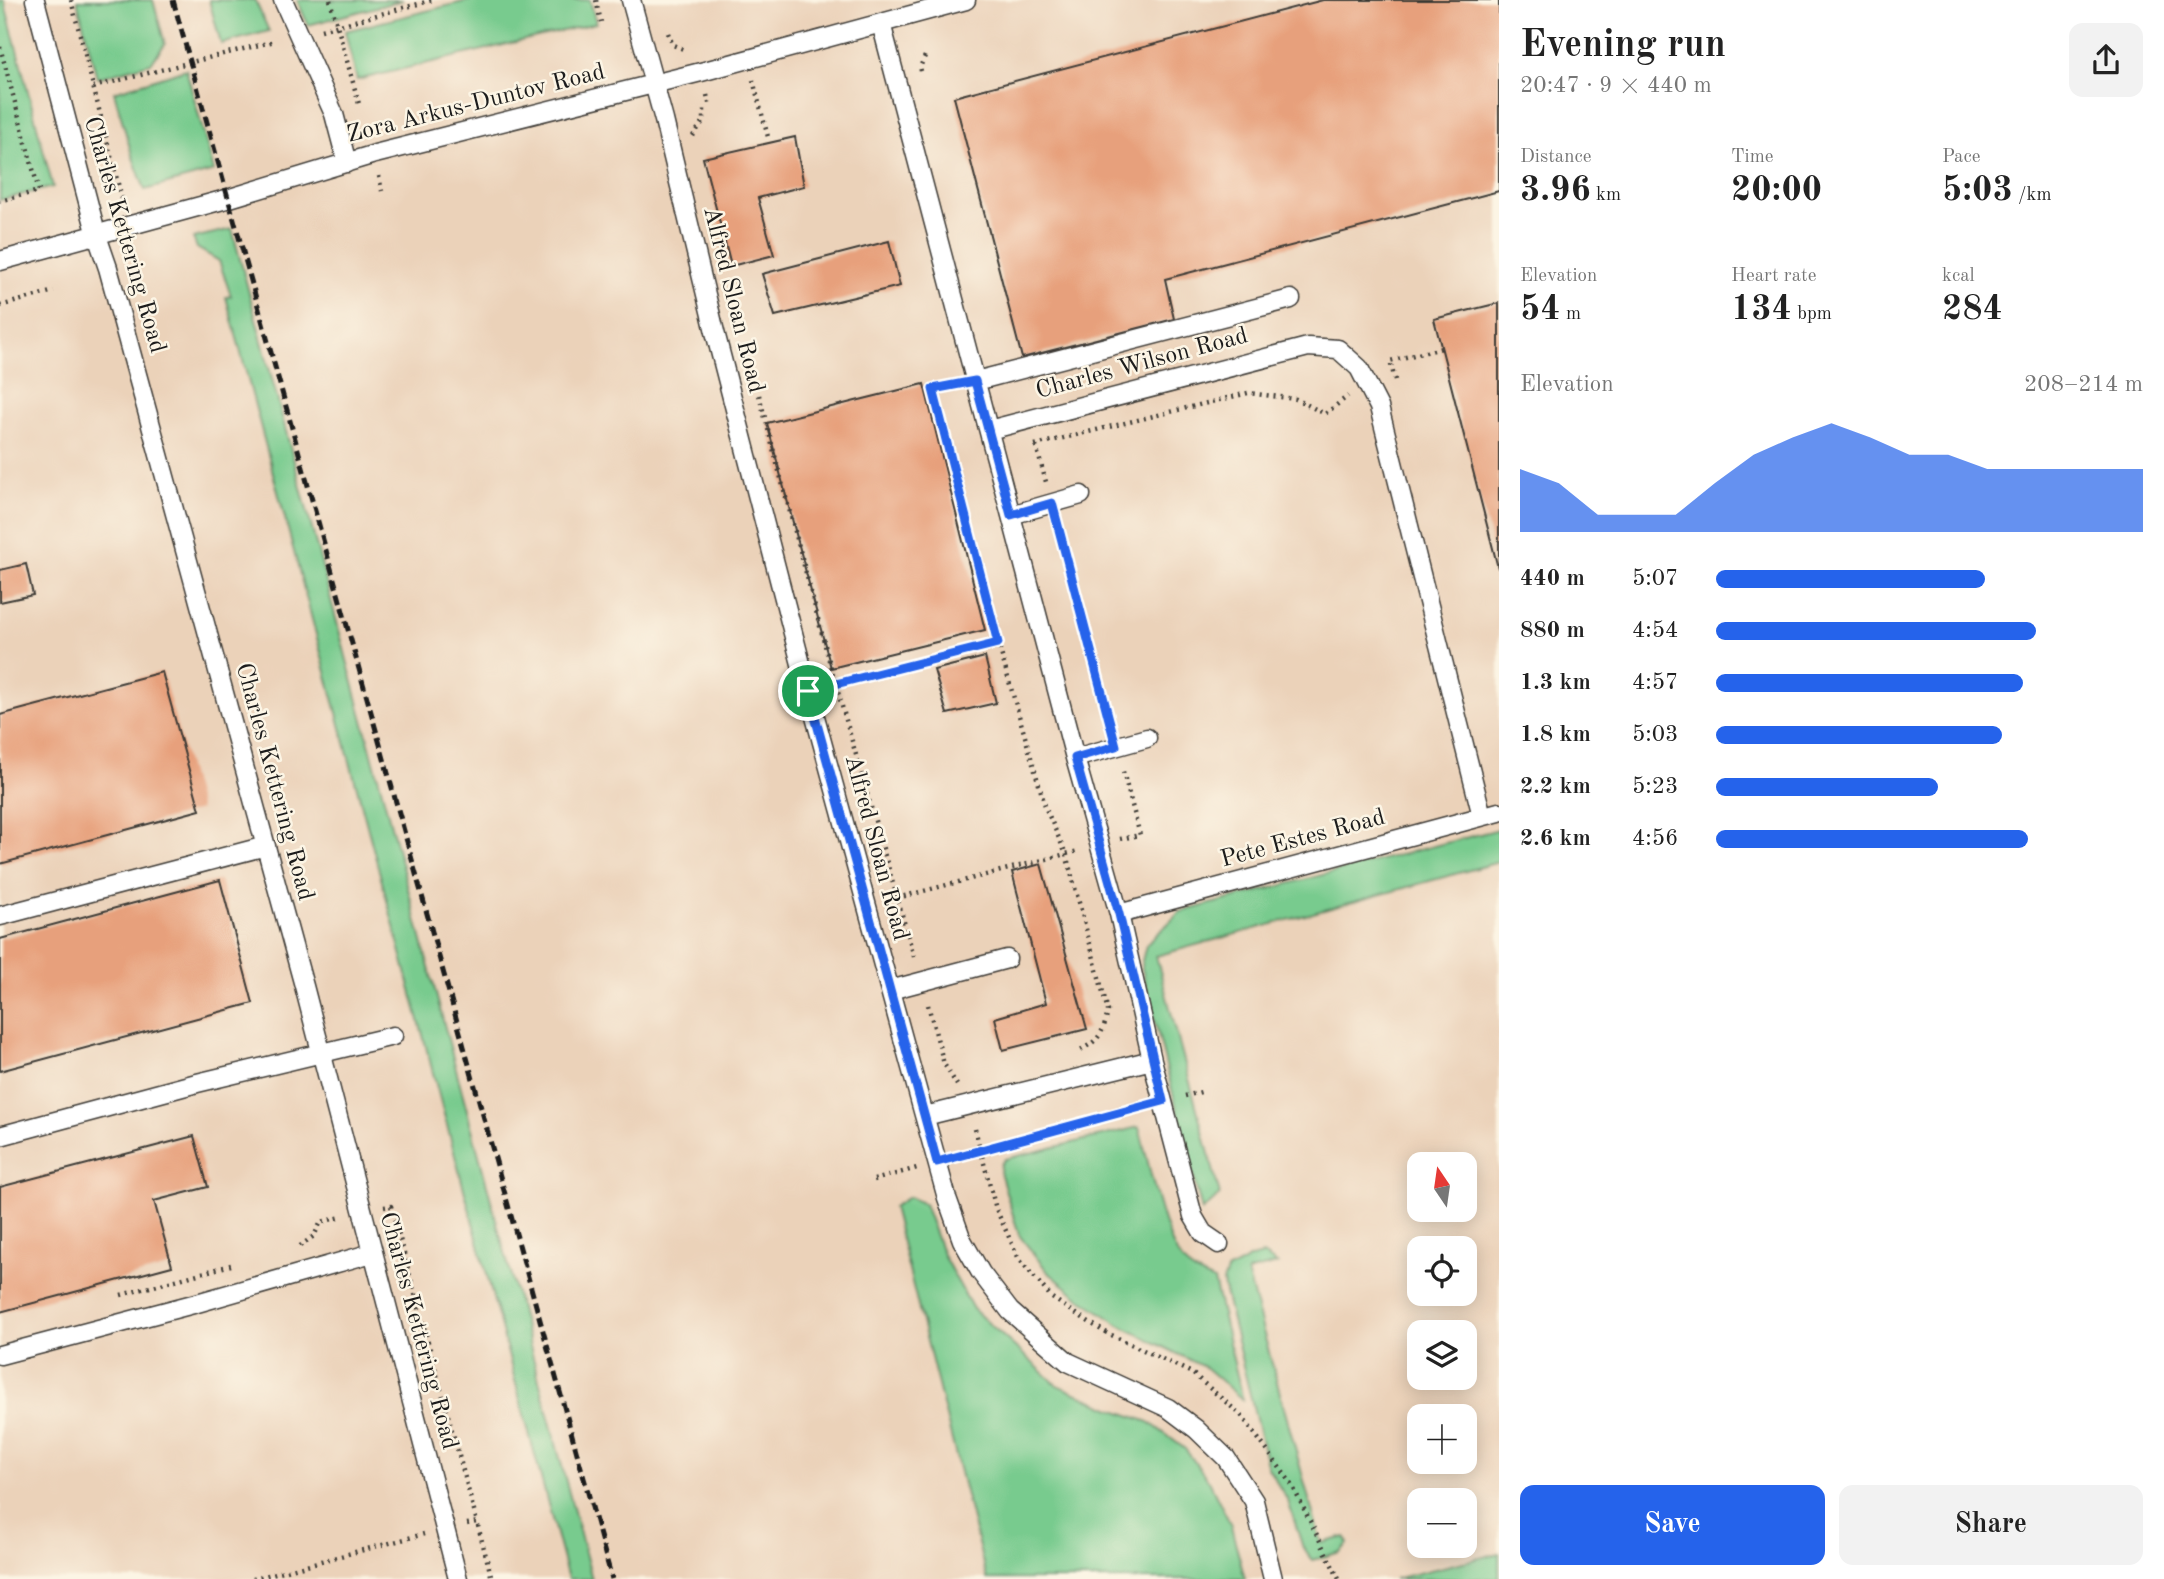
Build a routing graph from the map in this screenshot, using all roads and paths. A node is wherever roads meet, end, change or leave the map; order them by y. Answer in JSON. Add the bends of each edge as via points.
{"nodes":[{"id":1,"x":34,"y":0,"type":"edge"},
{"id":2,"x":71,"y":0,"type":"edge"},
{"id":3,"x":283,"y":0,"type":"edge"},
{"id":4,"x":330,"y":0,"type":"edge"},
{"id":5,"x":596,"y":0,"type":"edge"},
{"id":6,"x":631,"y":0,"type":"edge"},
{"id":7,"x":966,"y":0,"type":"edge"},
{"id":8,"x":601,"y":22,"type":"dead end"},
{"id":9,"x":881,"y":23,"type":"junction"},
{"id":10,"x":0,"y":47,"type":"edge"},
{"id":11,"x":747,"y":59,"type":"junction"},
{"id":12,"x":191,"y":63,"type":"dead end"},
{"id":13,"x":653,"y":84,"type":"junction"},
{"id":14,"x":93,"y":87,"type":"junction"},
{"id":15,"x":704,"y":108,"type":"dead end"},
{"id":16,"x":361,"y":114,"type":"dead end"},
{"id":17,"x":768,"y":137,"type":"dead end"},
{"id":18,"x":694,"y":146,"type":"dead end"},
{"id":19,"x":375,"y":154,"type":"junction"},
{"id":20,"x":347,"y":163,"type":"junction"},
{"id":21,"x":382,"y":191,"type":"dead end"},
{"id":22,"x":0,"y":201,"type":"edge"},
{"id":23,"x":129,"y":227,"type":"junction"},
{"id":24,"x":97,"y":236,"type":"junction"},
{"id":25,"x":0,"y":261,"type":"edge"},
{"id":26,"x":54,"y":291,"type":"dead end"},
{"id":27,"x":1291,"y":299,"type":"dead end"},
{"id":28,"x":0,"y":306,"type":"edge"},
{"id":29,"x":975,"y":381,"type":"junction"},
{"id":30,"x":756,"y":383,"type":"dead end"},
{"id":31,"x":989,"y":429,"type":"junction"},
{"id":32,"x":1036,"y":446,"type":"dead end"},
{"id":33,"x":1081,"y":495,"type":"dead end"},
{"id":34,"x":1052,"y":503,"type":"junction"},
{"id":35,"x":1011,"y":515,"type":"junction"},
{"id":36,"x":998,"y":643,"type":"junction"},
{"id":37,"x":836,"y":683,"type":"junction"},
{"id":38,"x":808,"y":691,"type":"junction"},
{"id":39,"x":1147,"y":738,"type":"dead end"},
{"id":40,"x":1116,"y":746,"type":"junction"},
{"id":41,"x":1075,"y":758,"type":"junction"},
{"id":42,"x":1491,"y":814,"type":"edge"},
{"id":43,"x":1126,"y":838,"type":"dead end"},
{"id":44,"x":266,"y":846,"type":"junction"},
{"id":45,"x":1066,"y":854,"type":"dead end"},
{"id":46,"x":1119,"y":914,"type":"junction"},
{"id":47,"x":0,"y":916,"type":"edge"},
{"id":48,"x":1007,"y":959,"type":"dead end"},
{"id":49,"x":922,"y":982,"type":"junction"},
{"id":50,"x":890,"y":990,"type":"junction"},
{"id":51,"x":393,"y":1036,"type":"dead end"},
{"id":52,"x":321,"y":1053,"type":"junction"},
{"id":53,"x":1152,"y":1060,"type":"junction"},
{"id":54,"x":1205,"y":1091,"type":"dead end"},
{"id":55,"x":1163,"y":1101,"type":"junction"},
{"id":56,"x":968,"y":1105,"type":"junction"},
{"id":57,"x":925,"y":1116,"type":"junction"},
{"id":58,"x":0,"y":1136,"type":"edge"},
{"id":59,"x":981,"y":1150,"type":"junction"},
{"id":60,"x":937,"y":1162,"type":"junction"},
{"id":61,"x":874,"y":1180,"type":"dead end"},
{"id":62,"x":362,"y":1212,"type":"junction"},
{"id":63,"x":1219,"y":1244,"type":"dead end"},
{"id":64,"x":287,"y":1250,"type":"dead end"},
{"id":65,"x":372,"y":1253,"type":"junction"},
{"id":66,"x":235,"y":1264,"type":"dead end"},
{"id":67,"x":119,"y":1295,"type":"dead end"},
{"id":68,"x":0,"y":1355,"type":"edge"},
{"id":69,"x":477,"y":1522,"type":"junction"},
{"id":70,"x":445,"y":1528,"type":"junction"},
{"id":71,"x":253,"y":1579,"type":"edge"},
{"id":72,"x":458,"y":1579,"type":"edge"},
{"id":73,"x":492,"y":1579,"type":"edge"},
{"id":74,"x":1273,"y":1579,"type":"edge"},
{"id":75,"x":1339,"y":1579,"type":"edge"}],
"edges":[{"from":1,"to":24,"type":"lane","name":"Charles Kettering Road"},
{"from":2,"to":14,"type":"path"},
{"from":3,"to":20,"type":"lane","via":[[334,114]]},
{"from":4,"to":16,"type":"path"},
{"from":5,"to":8,"type":"path"},
{"from":6,"to":13,"type":"lane","name":"Alfred Sloan Road"},
{"from":7,"to":9,"type":"lane","name":"Zora Arkus-Duntov Road"},
{"from":9,"to":11,"type":"lane","name":"Zora Arkus-Duntov Road"},
{"from":9,"to":29,"type":"lane"},
{"from":10,"to":22,"type":"path","via":[[38,191]]},
{"from":11,"to":13,"type":"lane","name":"Zora Arkus-Duntov Road"},
{"from":11,"to":17,"type":"path"},
{"from":12,"to":14,"type":"path"},
{"from":13,"to":19,"type":"lane","name":"Zora Arkus-Duntov Road"},
{"from":13,"to":38,"type":"lane","name":"Alfred Sloan Road"},
{"from":14,"to":23,"type":"path"},
{"from":15,"to":18,"type":"path","via":[[704,120],[693,135]]},
{"from":19,"to":20,"type":"lane","name":"Zora Arkus-Duntov Road"},
{"from":19,"to":21,"type":"path"},
{"from":20,"to":23,"type":"lane","name":"Zora Arkus-Duntov Road"},
{"from":23,"to":24,"type":"lane","name":"Zora Arkus-Duntov Road"},
{"from":24,"to":25,"type":"lane","name":"Zora Arkus-Duntov Road"},
{"from":24,"to":44,"type":"lane","name":"Charles Kettering Road"},
{"from":26,"to":28,"type":"path"},
{"from":27,"to":29,"type":"lane"},
{"from":29,"to":31,"type":"lane"},
{"from":29,"to":36,"type":"path","via":[[933,389]]},
{"from":30,"to":37,"type":"path"},
{"from":31,"to":35,"type":"lane"},
{"from":31,"to":42,"type":"lane","name":"Charles Wilson Road","via":[[1308,347],[1338,349],[1359,368],[1379,407]]},
{"from":32,"to":34,"type":"path"},
{"from":33,"to":34,"type":"lane"},
{"from":34,"to":35,"type":"lane"},
{"from":34,"to":40,"type":"path"},
{"from":35,"to":41,"type":"lane"},
{"from":36,"to":37,"type":"path"},
{"from":36,"to":45,"type":"path","via":[[1046,809]]},
{"from":37,"to":38,"type":"path"},
{"from":37,"to":49,"type":"path"},
{"from":38,"to":50,"type":"lane","name":"Alfred Sloan Road"},
{"from":39,"to":40,"type":"lane"},
{"from":40,"to":41,"type":"lane"},
{"from":40,"to":43,"type":"path","via":[[1140,835]]},
{"from":41,"to":46,"type":"lane"},
{"from":42,"to":46,"type":"lane","name":"Pete Estes Road"},
{"from":44,"to":47,"type":"lane"},
{"from":44,"to":52,"type":"lane","name":"Charles Kettering Road"},
{"from":46,"to":53,"type":"lane"},
{"from":48,"to":49,"type":"lane"},
{"from":49,"to":50,"type":"lane"},
{"from":49,"to":56,"type":"path","via":[[944,1063]]},
{"from":50,"to":57,"type":"lane","name":"Alfred Sloan Road"},
{"from":51,"to":52,"type":"lane"},
{"from":52,"to":58,"type":"lane"},
{"from":52,"to":62,"type":"lane","name":"Charles Kettering Road"},
{"from":53,"to":55,"type":"lane"},
{"from":53,"to":56,"type":"lane"},
{"from":54,"to":55,"type":"path"},
{"from":55,"to":59,"type":"path"},
{"from":55,"to":63,"type":"lane","via":[[1194,1216],[1203,1233]]},
{"from":56,"to":57,"type":"lane"},
{"from":56,"to":59,"type":"path"},
{"from":57,"to":60,"type":"lane","name":"Alfred Sloan Road"},
{"from":59,"to":60,"type":"path"},
{"from":59,"to":75,"type":"path","via":[[996,1209],[1019,1259],[1052,1298],[1103,1331],[1192,1373],[1241,1415],[1291,1483]]},
{"from":60,"to":61,"type":"path"},
{"from":60,"to":74,"type":"lane","name":"Alfred Sloan Road","via":[[962,1240],[1010,1311],[1068,1362],[1168,1408],[1226,1458],[1254,1501]]},
{"from":62,"to":64,"type":"path","via":[[321,1222],[314,1237]]},
{"from":62,"to":65,"type":"lane","name":"Charles Kettering Road"},
{"from":62,"to":69,"type":"path","via":[[391,1206]]},
{"from":65,"to":68,"type":"lane"},
{"from":65,"to":70,"type":"lane","name":"Charles Kettering Road"},
{"from":66,"to":67,"type":"path"},
{"from":69,"to":70,"type":"path"},
{"from":69,"to":73,"type":"path"},
{"from":70,"to":71,"type":"path"},
{"from":70,"to":72,"type":"lane","name":"Charles Kettering Road"}]}
